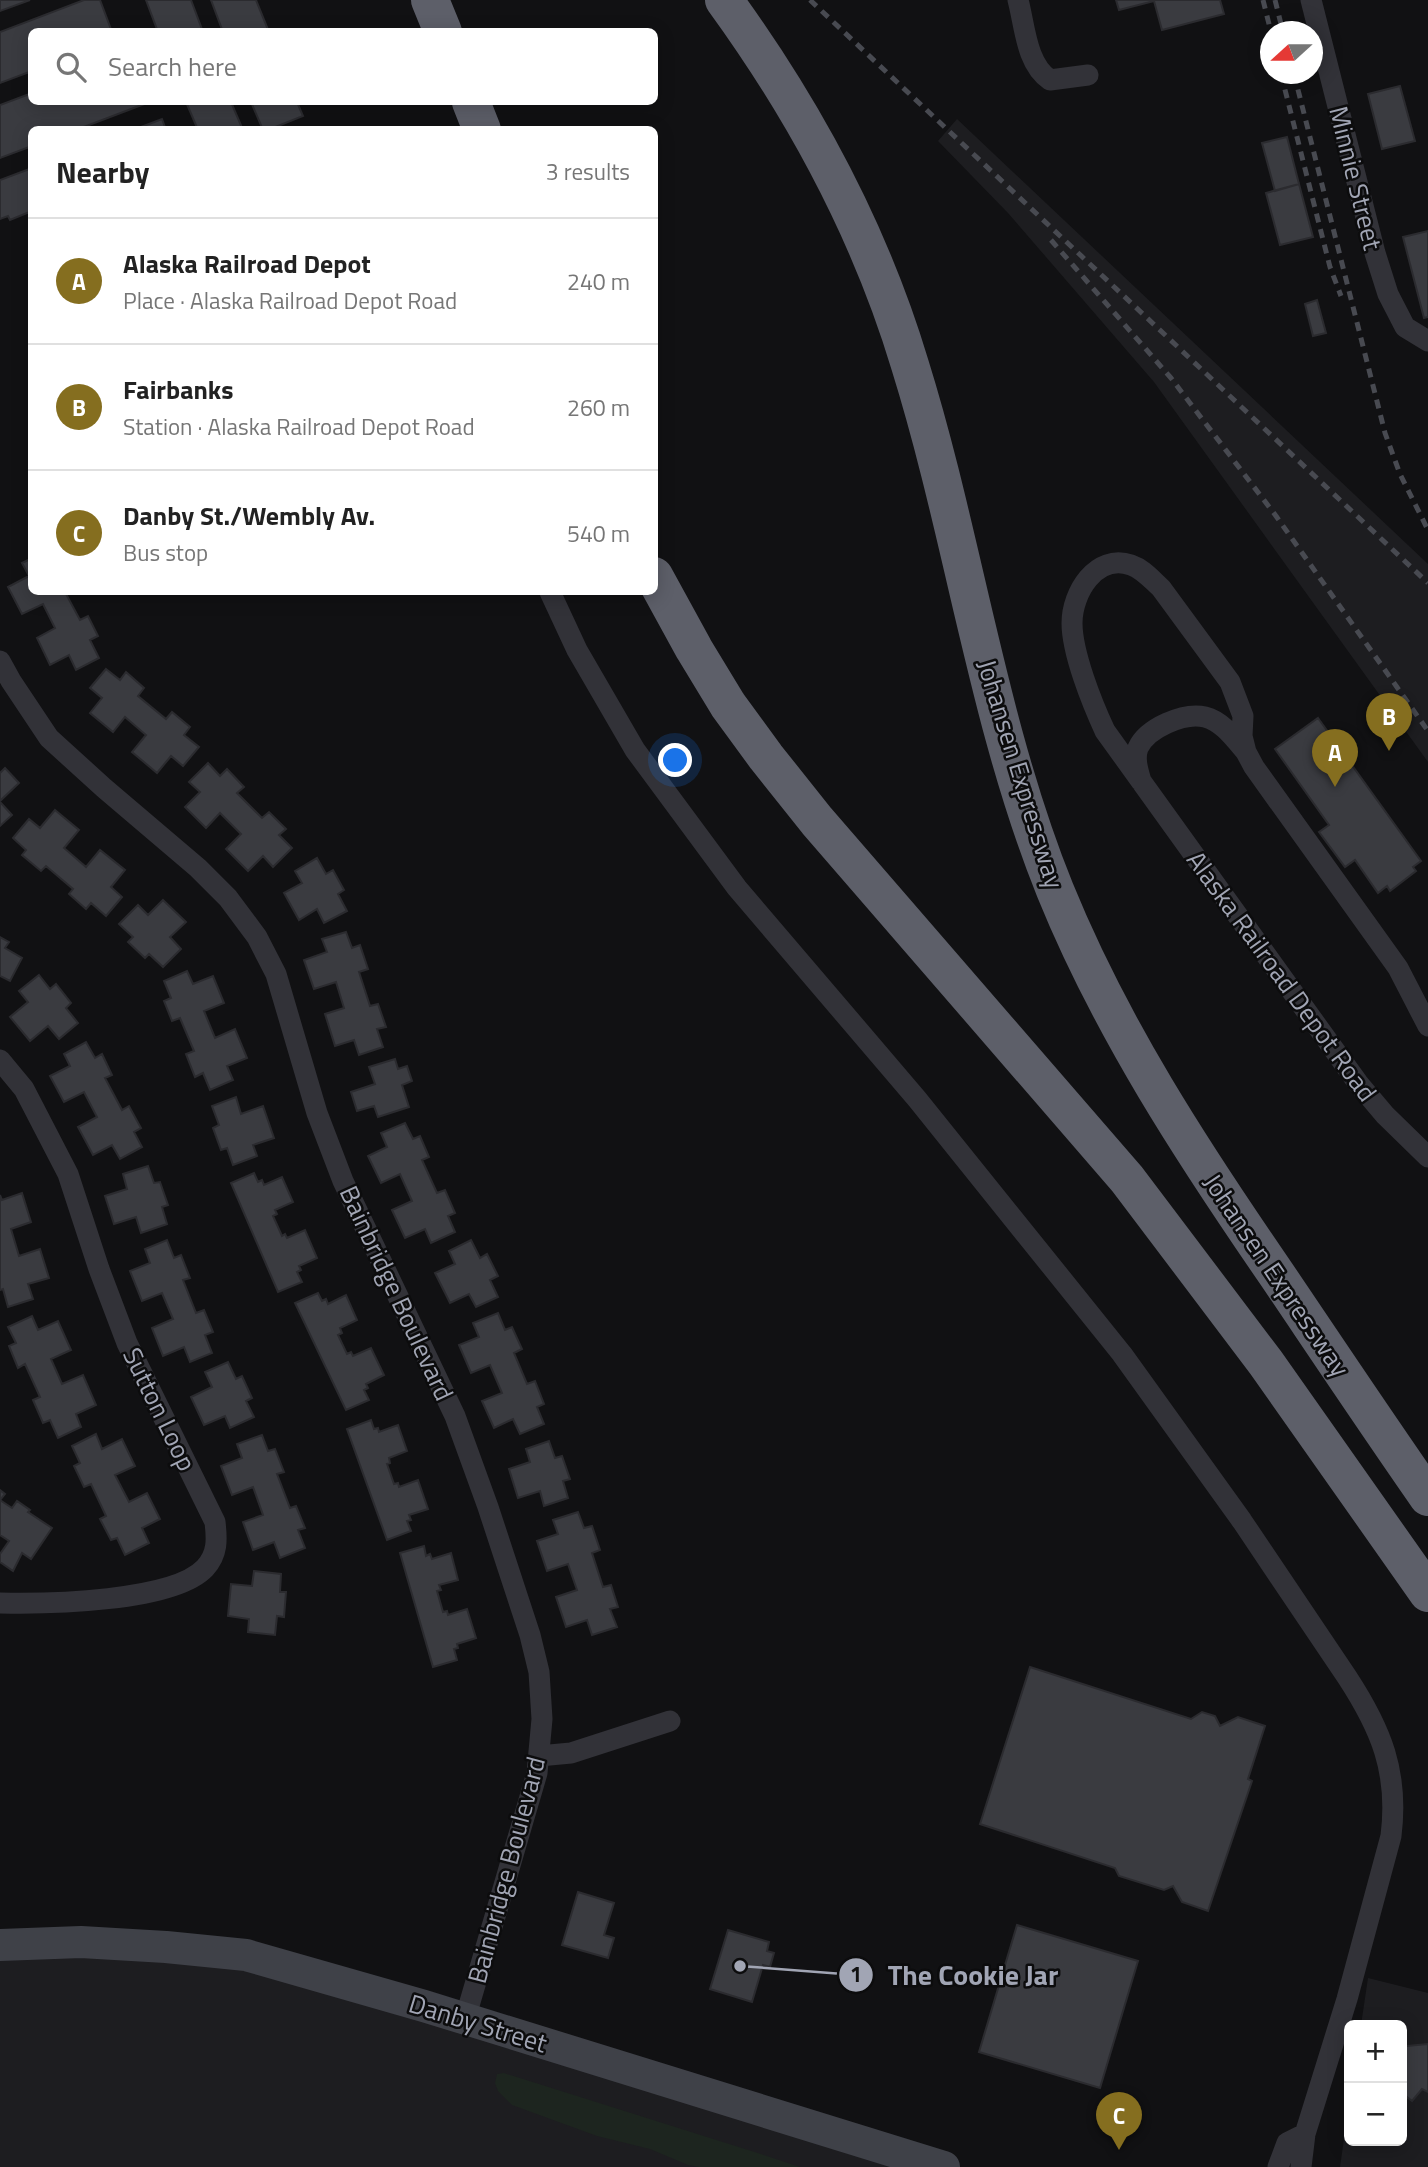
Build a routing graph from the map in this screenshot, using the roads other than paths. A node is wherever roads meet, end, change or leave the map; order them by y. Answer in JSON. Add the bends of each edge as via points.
{"nodes":[{"id":1,"x":430,"y":0,"type":"edge"},
{"id":2,"x":724,"y":0,"type":"edge"},
{"id":3,"x":1018,"y":0,"type":"edge"},
{"id":4,"x":1311,"y":0,"type":"edge"},
{"id":5,"x":441,"y":28,"type":"edge"},
{"id":6,"x":1088,"y":75,"type":"dead end"},
{"id":7,"x":472,"y":105,"type":"edge"},
{"id":8,"x":480,"y":126,"type":"edge"},
{"id":9,"x":1428,"y":341,"type":"edge"},
{"id":10,"x":658,"y":583,"type":"edge"},
{"id":11,"x":551,"y":595,"type":"edge"},
{"id":12,"x":0,"y":661,"type":"edge"},
{"id":13,"x":1246,"y":752,"type":"junction"},
{"id":14,"x":1143,"y":787,"type":"junction"},
{"id":15,"x":1428,"y":1026,"type":"edge"},
{"id":16,"x":0,"y":1060,"type":"edge"},
{"id":17,"x":1428,"y":1157,"type":"edge"},
{"id":18,"x":1428,"y":1497,"type":"edge"},
{"id":19,"x":1428,"y":1593,"type":"edge"},
{"id":20,"x":0,"y":1603,"type":"edge"},
{"id":21,"x":670,"y":1721,"type":"dead end"},
{"id":22,"x":539,"y":1756,"type":"junction"},
{"id":23,"x":0,"y":1945,"type":"edge"},
{"id":24,"x":465,"y":2020,"type":"junction"},
{"id":25,"x":1305,"y":2134,"type":"junction"},
{"id":26,"x":944,"y":2167,"type":"edge"},
{"id":27,"x":1278,"y":2167,"type":"edge"},
{"id":28,"x":1301,"y":2167,"type":"edge"}],
"edges":[{"from":1,"to":5,"type":"highway"},
{"from":2,"to":18,"type":"highway","name":"Johansen Expressway","via":[[807,127],[889,304],[924,413],[1007,745],[1055,890],[1093,975],[1176,1123]]},
{"from":3,"to":6,"type":"street","via":[[1040,73],[1050,80]]},
{"from":4,"to":9,"type":"street","name":"Minnie Street","via":[[1388,294],[1405,327]]},
{"from":7,"to":8,"type":"highway"},
{"from":10,"to":19,"type":"highway","via":[[694,649],[766,757],[1127,1179],[1266,1363]]},
{"from":11,"to":25,"type":"street","via":[[577,650],[635,750],[737,888],[917,1099],[1122,1354],[1242,1521],[1373,1722],[1391,1771],[1391,1836]]},
{"from":12,"to":22,"type":"street","name":"Bainbridge Boulevard","via":[[49,738],[228,898],[257,937],[276,974],[317,1113],[344,1181],[455,1416],[488,1507],[539,1672]]},
{"from":13,"to":14,"type":"street","name":"Alaska Railroad Depot Road","via":[[1215,721],[1203,716],[1179,719],[1152,733],[1139,747],[1137,768]]},
{"from":13,"to":14,"type":"street","name":"Alaska Railroad Depot Road","via":[[1243,716],[1234,689],[1161,588],[1132,565],[1105,566],[1079,589],[1072,625],[1099,718]]},
{"from":13,"to":15,"type":"street","name":"Alaska Railroad Depot Road","via":[[1398,968]]},
{"from":14,"to":17,"type":"street","name":"Alaska Railroad Depot Road","via":[[1358,1083]]},
{"from":16,"to":20,"type":"street","name":"Sutton Loop","via":[[24,1089],[68,1174],[127,1343],[215,1522],[217,1547],[206,1567],[189,1581],[122,1597]]},
{"from":21,"to":22,"type":"street","via":[[571,1753]]},
{"from":22,"to":24,"type":"street","name":"Bainbridge Boulevard"},
{"from":23,"to":24,"type":"street","name":"Danby Street","via":[[81,1942],[246,1955]]},
{"from":24,"to":26,"type":"street","name":"Danby Street"},
{"from":25,"to":27,"type":"street","via":[[1287,2143]]},
{"from":25,"to":28,"type":"street"}]}
